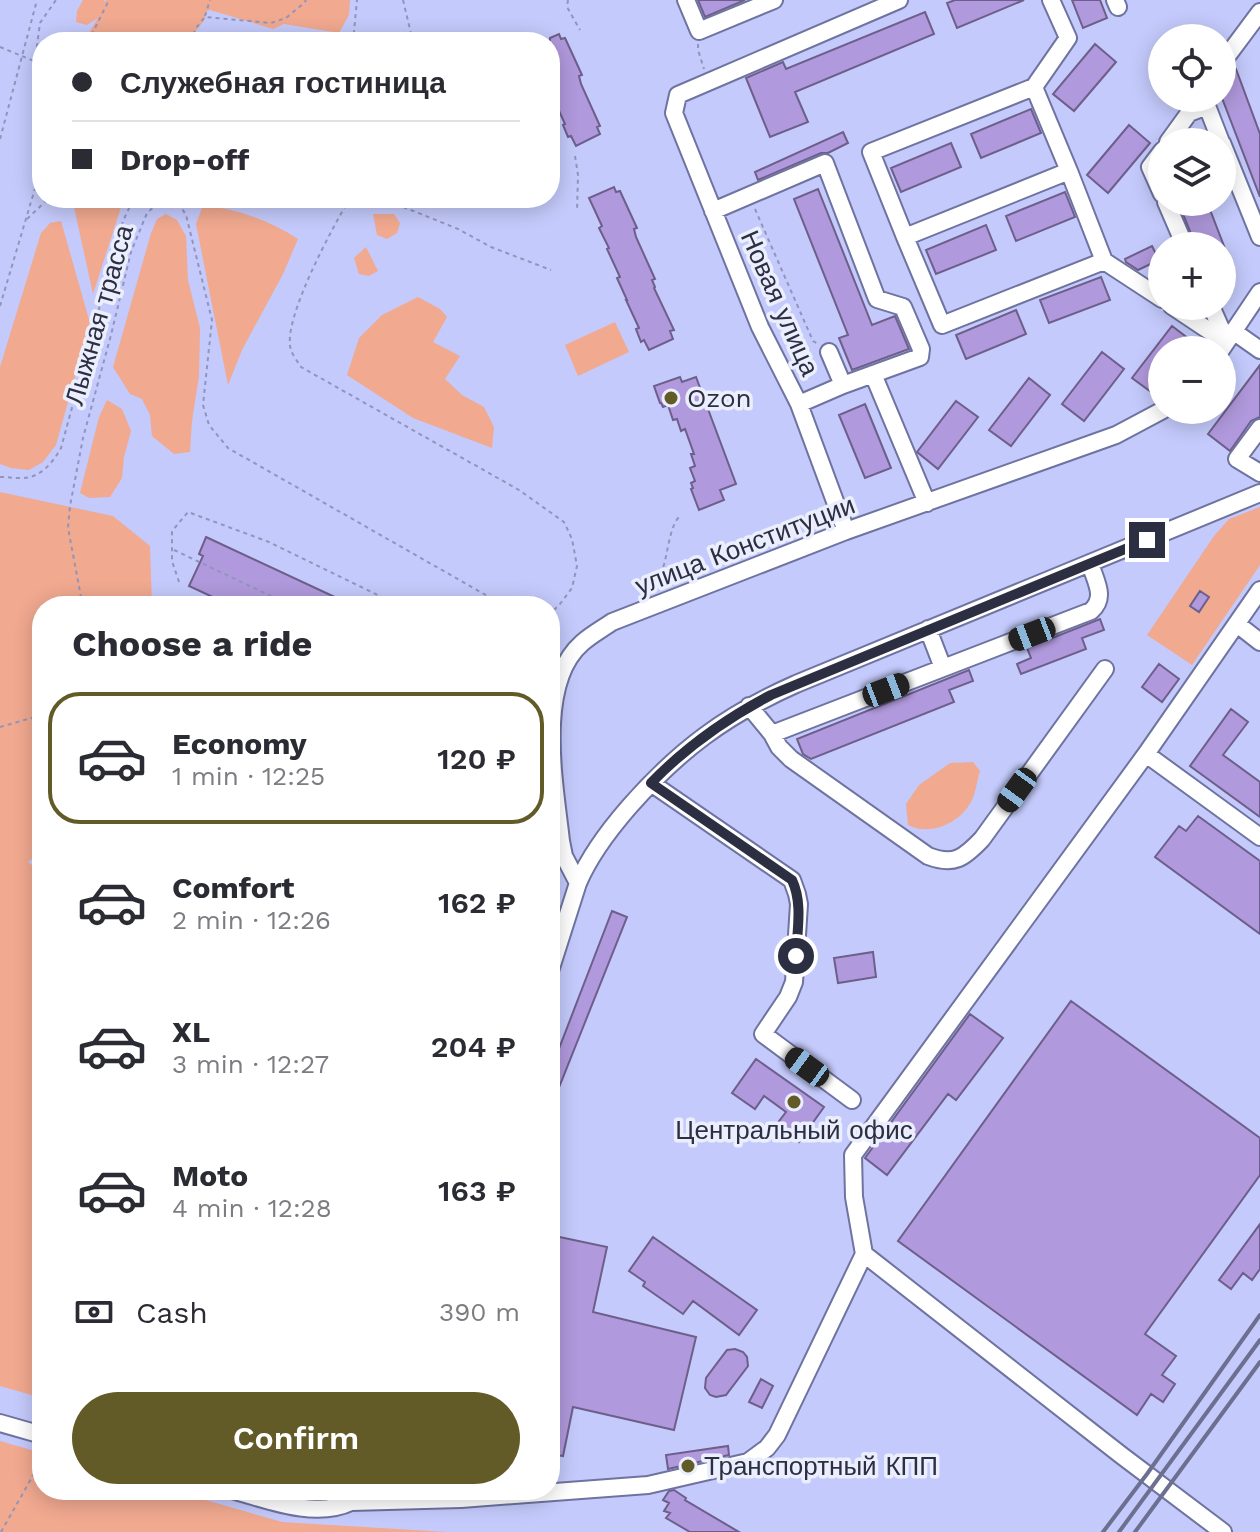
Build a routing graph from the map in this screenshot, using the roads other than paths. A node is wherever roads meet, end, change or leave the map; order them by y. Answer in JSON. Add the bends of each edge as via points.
{"nodes":[{"id":1,"x":686,"y":0,"type":"edge"},
{"id":2,"x":774,"y":0,"type":"edge"},
{"id":3,"x":899,"y":0,"type":"edge"},
{"id":4,"x":1051,"y":0,"type":"edge"},
{"id":5,"x":1260,"y":12,"type":"edge"},
{"id":6,"x":1236,"y":44,"type":"edge"},
{"id":7,"x":1034,"y":87,"type":"junction"},
{"id":8,"x":1191,"y":112,"type":"edge"},
{"id":9,"x":1178,"y":128,"type":"edge"},
{"id":10,"x":1069,"y":171,"type":"junction"},
{"id":11,"x":1236,"y":178,"type":"edge"},
{"id":12,"x":713,"y":211,"type":"junction"},
{"id":13,"x":905,"y":237,"type":"junction"},
{"id":14,"x":1260,"y":237,"type":"edge"},
{"id":15,"x":1104,"y":261,"type":"junction"},
{"id":16,"x":1148,"y":290,"type":"edge"},
{"id":17,"x":1260,"y":292,"type":"edge"},
{"id":18,"x":1194,"y":320,"type":"edge"},
{"id":19,"x":1219,"y":336,"type":"edge"},
{"id":20,"x":1230,"y":336,"type":"edge"},
{"id":21,"x":1236,"y":343,"type":"edge"},
{"id":22,"x":1260,"y":350,"type":"edge"},
{"id":23,"x":829,"y":352,"type":"road end"},
{"id":24,"x":873,"y":374,"type":"junction"},
{"id":25,"x":843,"y":385,"type":"junction"},
{"id":26,"x":799,"y":404,"type":"junction"},
{"id":27,"x":1148,"y":418,"type":"edge"},
{"id":28,"x":1260,"y":428,"type":"edge"},
{"id":29,"x":1260,"y":473,"type":"edge"},
{"id":30,"x":1260,"y":493,"type":"edge"},
{"id":31,"x":927,"y":503,"type":"junction"},
{"id":32,"x":846,"y":531,"type":"junction"},
{"id":33,"x":1090,"y":563,"type":"junction"},
{"id":34,"x":1260,"y":590,"type":"edge"},
{"id":35,"x":1237,"y":624,"type":"junction"},
{"id":36,"x":928,"y":629,"type":"junction"},
{"id":37,"x":1260,"y":642,"type":"edge"},
{"id":38,"x":943,"y":668,"type":"junction"},
{"id":39,"x":1105,"y":669,"type":"dead end"},
{"id":40,"x":560,"y":678,"type":"edge"},
{"id":41,"x":749,"y":706,"type":"junction"},
{"id":42,"x":772,"y":734,"type":"junction"},
{"id":43,"x":1146,"y":754,"type":"junction"},
{"id":44,"x":651,"y":783,"type":"junction"},
{"id":45,"x":560,"y":830,"type":"edge"},
{"id":46,"x":1260,"y":837,"type":"edge"},
{"id":47,"x":578,"y":883,"type":"junction"},
{"id":48,"x":560,"y":940,"type":"edge"},
{"id":49,"x":852,"y":1100,"type":"dead end"},
{"id":50,"x":864,"y":1254,"type":"junction"},
{"id":51,"x":0,"y":1423,"type":"edge"},
{"id":52,"x":32,"y":1432,"type":"edge"},
{"id":53,"x":560,"y":1492,"type":"edge"},
{"id":54,"x":270,"y":1500,"type":"edge"},
{"id":55,"x":346,"y":1500,"type":"edge"},
{"id":56,"x":1223,"y":1532,"type":"edge"}],
"edges":[{"from":1,"to":2,"type":"street","via":[[699,31]]},
{"from":3,"to":12,"type":"street","name":"Новая улица","via":[[678,95],[674,113]]},
{"from":4,"to":7,"type":"street","via":[[1068,38]]},
{"from":5,"to":6,"type":"street"},
{"from":7,"to":10,"type":"street"},
{"from":7,"to":13,"type":"street","via":[[871,152]]},
{"from":8,"to":9,"type":"street"},
{"from":10,"to":13,"type":"street"},
{"from":10,"to":15,"type":"street"},
{"from":11,"to":14,"type":"street"},
{"from":12,"to":24,"type":"street","via":[[825,163],[877,299],[903,307],[921,349],[920,357]]},
{"from":12,"to":26,"type":"street","name":"Новая улица","via":[[760,327]]},
{"from":13,"to":15,"type":"street","via":[[942,325]]},
{"from":15,"to":16,"type":"street"},
{"from":17,"to":20,"type":"street"},
{"from":18,"to":19,"type":"street"},
{"from":21,"to":22,"type":"street"},
{"from":23,"to":25,"type":"street"},
{"from":24,"to":25,"type":"street"},
{"from":24,"to":31,"type":"street"},
{"from":25,"to":26,"type":"street"},
{"from":26,"to":32,"type":"street","name":"Новая улица"},
{"from":27,"to":31,"type":"street","name":"улица Конституции","via":[[1116,435]]},
{"from":28,"to":29,"type":"street","via":[[1237,459]]},
{"from":30,"to":33,"type":"street"},
{"from":31,"to":32,"type":"street","name":"улица Конституции"},
{"from":32,"to":40,"type":"street","name":"улица Конституции","via":[[612,622],[580,645]]},
{"from":33,"to":36,"type":"street"},
{"from":33,"to":38,"type":"street","via":[[1101,596],[1091,611]]},
{"from":34,"to":35,"type":"street"},
{"from":35,"to":37,"type":"street"},
{"from":35,"to":43,"type":"street"},
{"from":36,"to":38,"type":"street"},
{"from":36,"to":41,"type":"street"},
{"from":38,"to":42,"type":"street"},
{"from":39,"to":42,"type":"street","via":[[982,839],[949,861],[928,856],[791,759]]},
{"from":41,"to":42,"type":"street"},
{"from":41,"to":44,"type":"street","via":[[683,751]]},
{"from":43,"to":46,"type":"street"},
{"from":43,"to":50,"type":"street","via":[[853,1155]]},
{"from":44,"to":47,"type":"street","via":[[603,839]]},
{"from":44,"to":49,"type":"street","via":[[792,880],[799,904],[794,982],[763,1034]]},
{"from":45,"to":47,"type":"street","name":"улица Конституции","via":[[564,856]]},
{"from":47,"to":48,"type":"street"},
{"from":50,"to":53,"type":"street","via":[[767,1448],[748,1462],[648,1485]]},
{"from":50,"to":56,"type":"street"},
{"from":51,"to":52,"type":"street"},
{"from":54,"to":55,"type":"street","via":[[329,1509]]}]}
